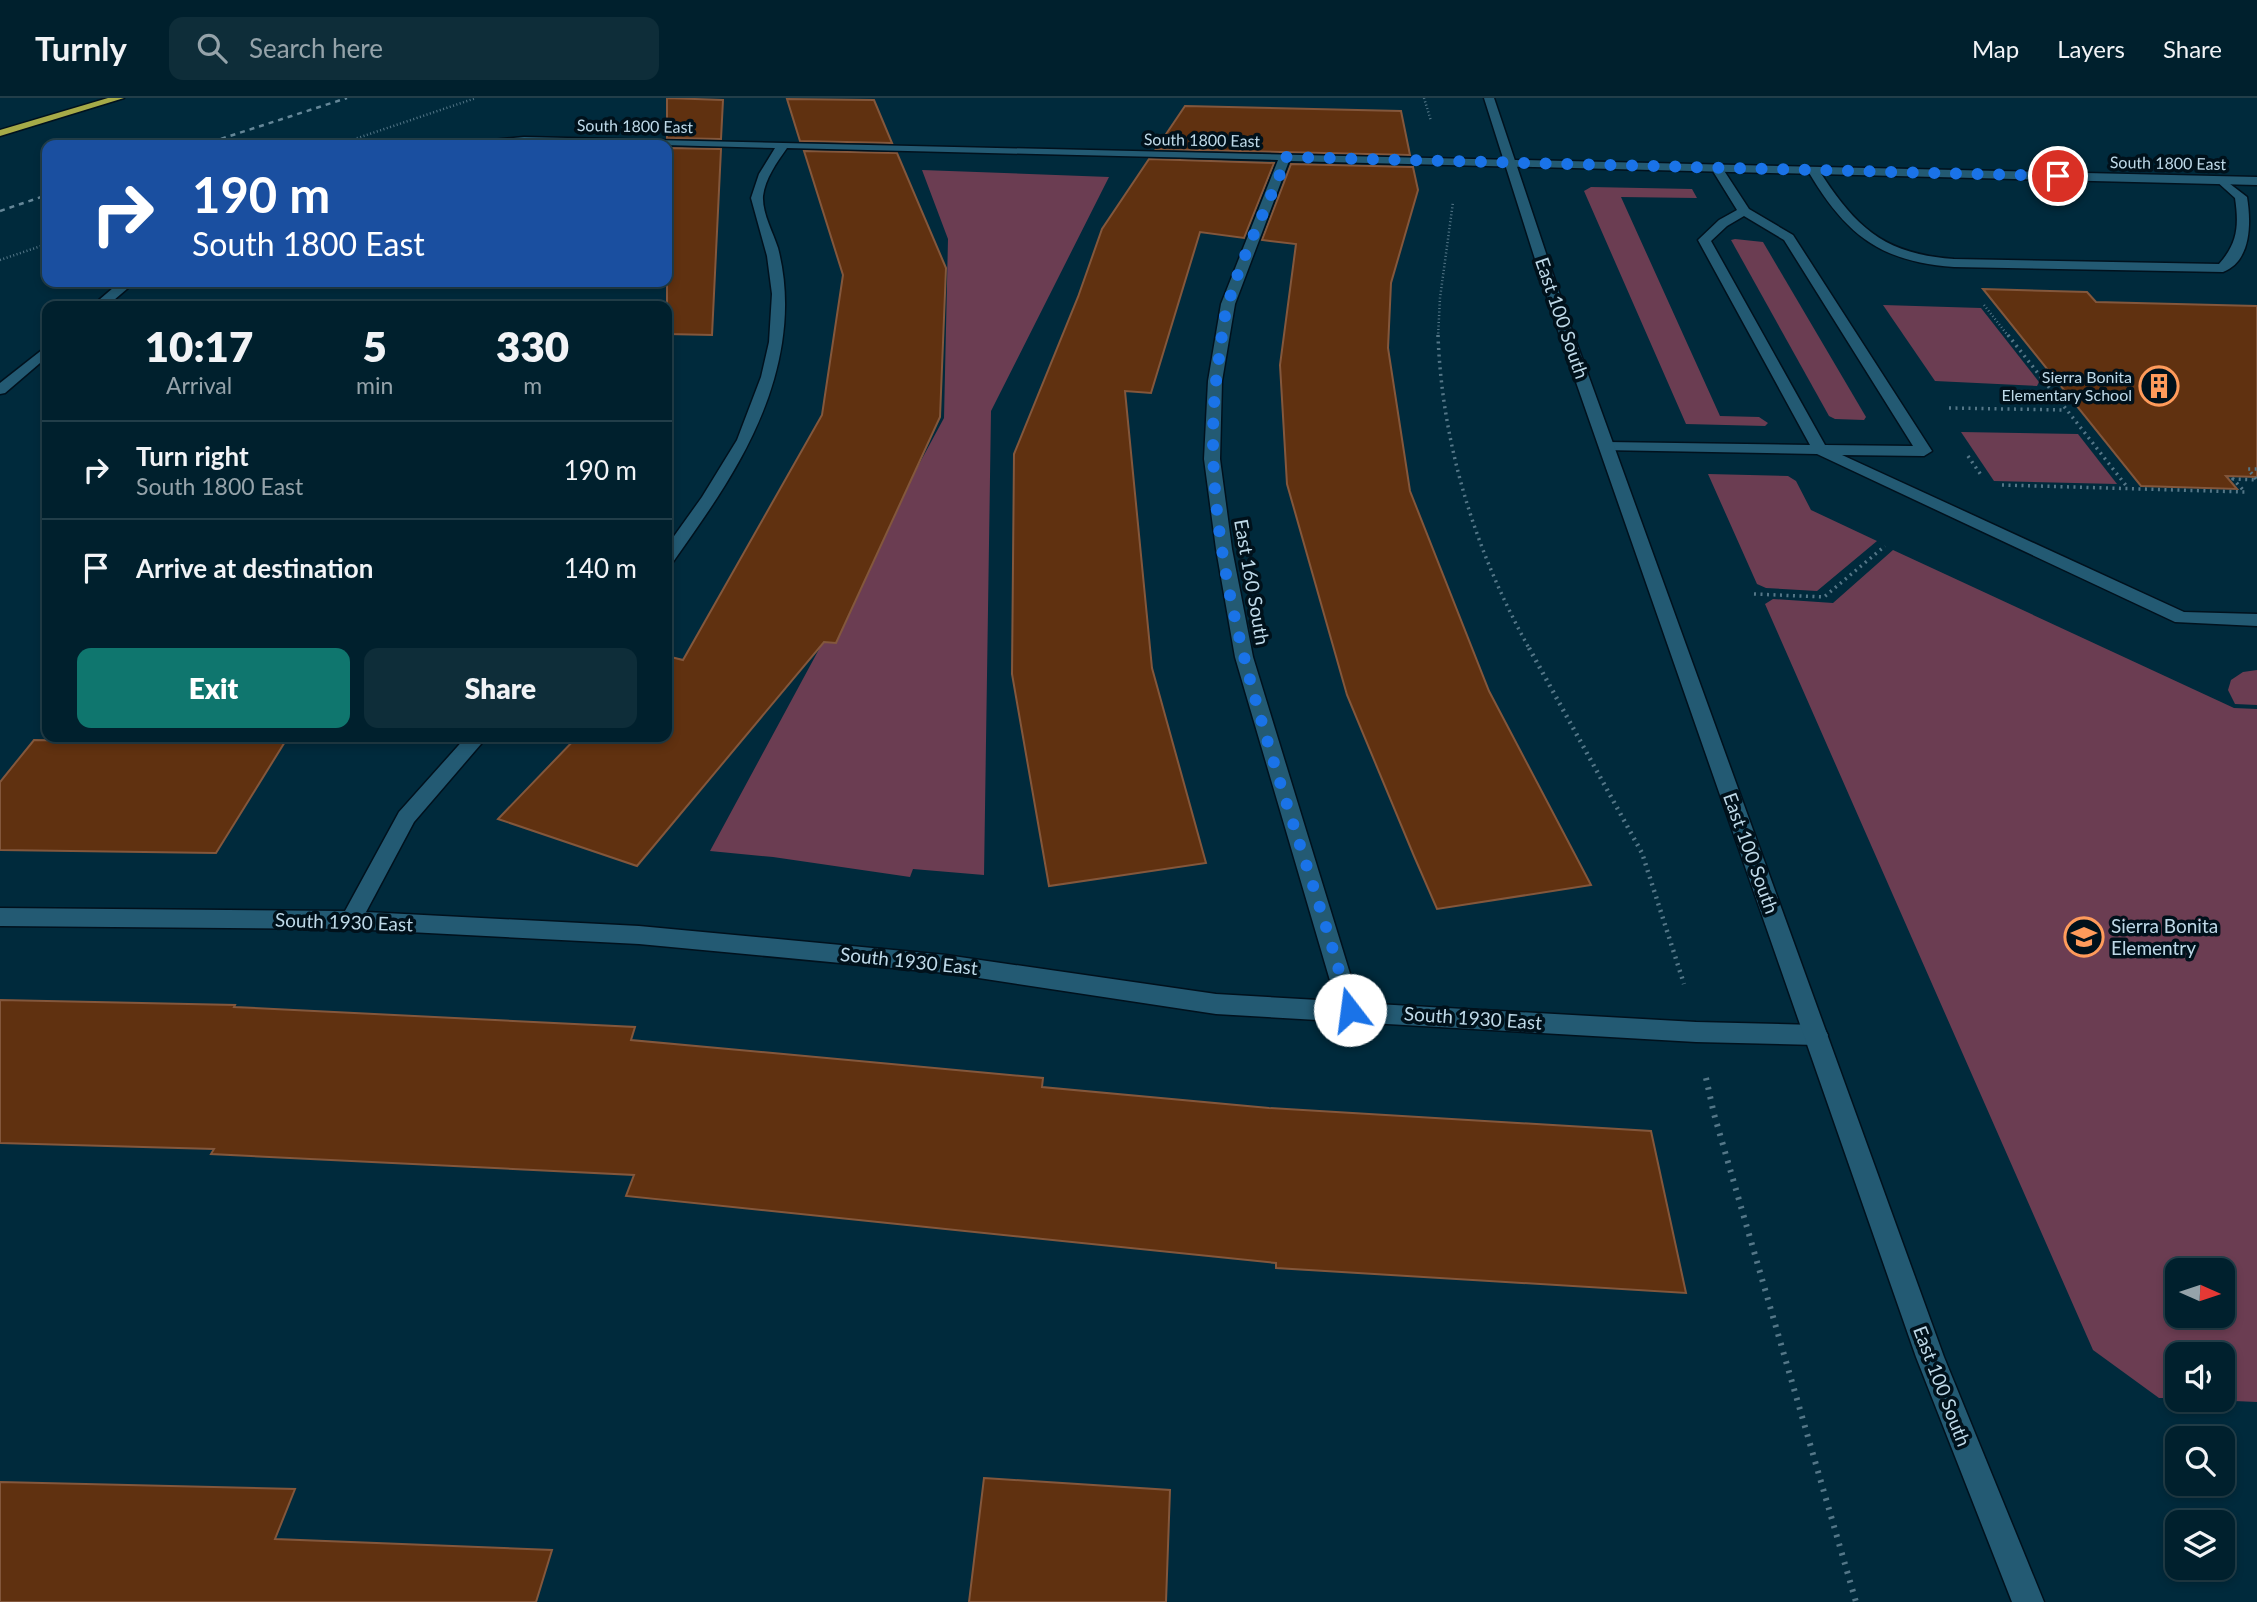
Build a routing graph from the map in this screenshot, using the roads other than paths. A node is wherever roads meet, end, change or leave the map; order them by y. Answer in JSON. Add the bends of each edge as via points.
{"nodes":[{"id":1,"x":119,"y":98,"type":"edge"},
{"id":2,"x":1489,"y":98,"type":"edge"},
{"id":3,"x":0,"y":133,"type":"edge"},
{"id":4,"x":672,"y":143,"type":"edge"},
{"id":5,"x":783,"y":145,"type":"junction"},
{"id":6,"x":1284,"y":157,"type":"junction"},
{"id":7,"x":1512,"y":164,"type":"junction"},
{"id":8,"x":1717,"y":168,"type":"junction"},
{"id":9,"x":1814,"y":171,"type":"junction"},
{"id":10,"x":2221,"y":180,"type":"junction"},
{"id":11,"x":2257,"y":181,"type":"edge"},
{"id":12,"x":1744,"y":211,"type":"junction"},
{"id":13,"x":122,"y":287,"type":"edge"},
{"id":14,"x":105,"y":301,"type":"edge"},
{"id":15,"x":42,"y":354,"type":"edge"},
{"id":16,"x":0,"y":390,"type":"edge"},
{"id":17,"x":1606,"y":447,"type":"junction"},
{"id":18,"x":1820,"y":450,"type":"junction"},
{"id":19,"x":672,"y":551,"type":"edge"},
{"id":20,"x":2257,"y":620,"type":"edge"},
{"id":21,"x":473,"y":742,"type":"edge"},
{"id":22,"x":0,"y":917,"type":"edge"},
{"id":23,"x":351,"y":920,"type":"junction"},
{"id":24,"x":1350,"y":1010,"type":"junction"},
{"id":25,"x":1816,"y":1035,"type":"junction"},
{"id":26,"x":2028,"y":1602,"type":"edge"}],
"edges":[{"from":1,"to":3,"type":"highway"},
{"from":2,"to":7,"type":"street","name":"East 100 South"},
{"from":4,"to":5,"type":"street","name":"South 1800 East"},
{"from":5,"to":6,"type":"street","name":"South 1800 East"},
{"from":5,"to":19,"type":"street","via":[[757,195],[780,301],[772,374],[729,472]]},
{"from":6,"to":7,"type":"street","name":"South 1800 East"},
{"from":6,"to":24,"type":"street","name":"East 160 South","via":[[1228,304],[1215,381],[1212,459],[1244,657]]},
{"from":7,"to":8,"type":"street","name":"South 1800 East"},
{"from":7,"to":17,"type":"street","name":"East 100 South"},
{"from":8,"to":9,"type":"street","name":"South 1800 East"},
{"from":8,"to":12,"type":"street"},
{"from":9,"to":10,"type":"street","name":"South 1800 East"},
{"from":9,"to":10,"type":"street","via":[[1832,200],[1867,238],[1888,250],[1930,261],[2223,268],[2237,253],[2246,227],[2241,197]]},
{"from":10,"to":11,"type":"street","name":"South 1800 East"},
{"from":12,"to":18,"type":"street","via":[[1704,240]]},
{"from":12,"to":18,"type":"street","via":[[1789,238],[1924,451]]},
{"from":13,"to":14,"type":"street"},
{"from":15,"to":16,"type":"street"},
{"from":17,"to":18,"type":"street"},
{"from":17,"to":25,"type":"street","name":"East 100 South"},
{"from":18,"to":20,"type":"street","via":[[2181,618]]},
{"from":21,"to":23,"type":"street","via":[[406,817]]},
{"from":22,"to":23,"type":"street","name":"South 1930 East"},
{"from":23,"to":24,"type":"street","name":"South 1930 East","via":[[639,935],[946,964],[1216,1004]]},
{"from":24,"to":25,"type":"street","name":"South 1930 East"},
{"from":25,"to":26,"type":"street","name":"East 100 South","via":[[1930,1357]]}]}
